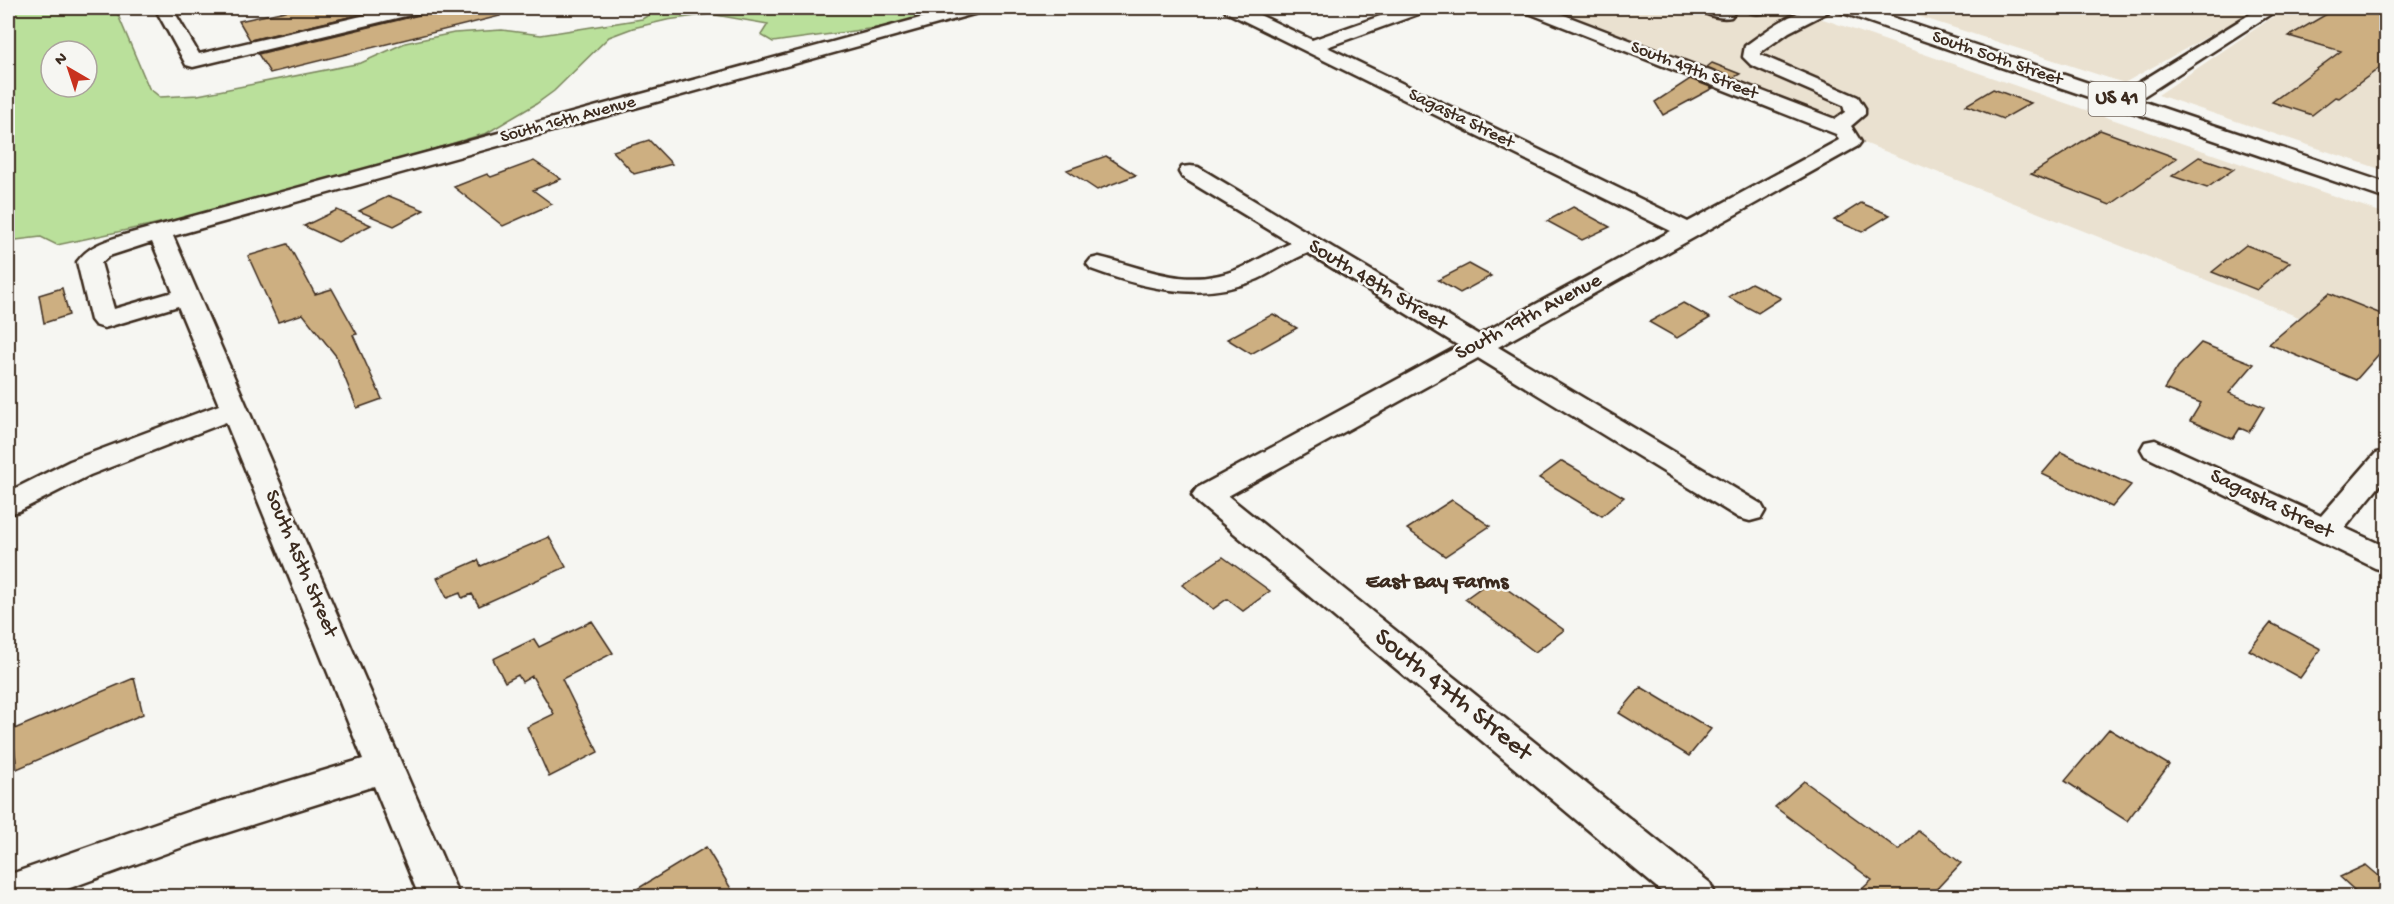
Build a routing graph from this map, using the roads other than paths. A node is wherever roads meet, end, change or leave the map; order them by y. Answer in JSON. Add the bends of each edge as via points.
{"nodes":[{"id":1,"x":164,"y":8,"type":"edge"},
{"id":2,"x":411,"y":8,"type":"edge"},
{"id":3,"x":975,"y":8,"type":"edge"},
{"id":4,"x":1232,"y":8,"type":"edge"},
{"id":5,"x":1418,"y":8,"type":"edge"},
{"id":6,"x":1532,"y":8,"type":"edge"},
{"id":7,"x":1708,"y":8,"type":"edge"},
{"id":8,"x":1822,"y":8,"type":"edge"},
{"id":9,"x":1847,"y":8,"type":"edge"},
{"id":10,"x":2271,"y":8,"type":"edge"},
{"id":11,"x":1725,"y":13,"type":"dead end"},
{"id":12,"x":1312,"y":46,"type":"junction"},
{"id":13,"x":2123,"y":101,"type":"junction"},
{"id":14,"x":1844,"y":135,"type":"junction"},
{"id":15,"x":1190,"y":172,"type":"dead end"},
{"id":16,"x":2386,"y":191,"type":"edge"},
{"id":17,"x":1689,"y":231,"type":"junction"},
{"id":18,"x":160,"y":232,"type":"junction"},
{"id":19,"x":1310,"y":245,"type":"junction"},
{"id":20,"x":1099,"y":264,"type":"dead end"},
{"id":21,"x":186,"y":296,"type":"junction"},
{"id":22,"x":1476,"y":346,"type":"junction"},
{"id":23,"x":234,"y":409,"type":"junction"},
{"id":24,"x":2155,"y":449,"type":"dead end"},
{"id":25,"x":2386,"y":460,"type":"edge"},
{"id":26,"x":1207,"y":495,"type":"joint"},
{"id":27,"x":8,"y":504,"type":"edge"},
{"id":28,"x":1750,"y":512,"type":"dead end"},
{"id":29,"x":2325,"y":531,"type":"junction"},
{"id":30,"x":2386,"y":560,"type":"edge"},
{"id":31,"x":385,"y":767,"type":"junction"},
{"id":32,"x":8,"y":893,"type":"edge"},
{"id":33,"x":439,"y":897,"type":"edge"},
{"id":34,"x":1696,"y":897,"type":"edge"}],
"edges":[{"from":1,"to":2,"type":"street","via":[[193,61]]},
{"from":3,"to":18,"type":"street","name":"South 16th Avenue"},
{"from":4,"to":12,"type":"street","name":"Sagasta Street"},
{"from":5,"to":12,"type":"street"},
{"from":6,"to":14,"type":"street","name":"South 49th Street"},
{"from":7,"to":11,"type":"street"},
{"from":8,"to":14,"type":"street","name":"South 19th Avenue","via":[[1783,28],[1752,50],[1752,57],[1851,102],[1855,114]]},
{"from":9,"to":13,"type":"main road","name":"South 50th Street","number":"US 41"},
{"from":10,"to":13,"type":"street"},
{"from":12,"to":17,"type":"street","name":"Sagasta Street"},
{"from":13,"to":16,"type":"main road","name":"South 50th Street","number":"US 41"},
{"from":14,"to":17,"type":"street","name":"South 19th Avenue"},
{"from":15,"to":19,"type":"street","name":"South 48th Street"},
{"from":17,"to":22,"type":"street","name":"South 19th Avenue"},
{"from":18,"to":21,"type":"street","name":"South 45th Street"},
{"from":18,"to":21,"type":"street","name":"South 16th Avenue","via":[[101,251],[89,262],[104,320]]},
{"from":19,"to":20,"type":"street","via":[[1282,255],[1247,275],[1212,285],[1184,287],[1159,283]]},
{"from":19,"to":22,"type":"street","name":"South 48th Street"},
{"from":21,"to":23,"type":"street","name":"South 45th Street"},
{"from":22,"to":26,"type":"street","name":"South 19th Avenue"},
{"from":22,"to":28,"type":"street","name":"South 48th Street"},
{"from":23,"to":27,"type":"street","via":[[80,468]]},
{"from":23,"to":31,"type":"street","name":"South 45th Street"},
{"from":24,"to":29,"type":"street","name":"Sagasta Street"},
{"from":25,"to":29,"type":"street"},
{"from":26,"to":34,"type":"street","name":"South 47th Street"},
{"from":29,"to":30,"type":"street","name":"Sagasta Street"},
{"from":31,"to":32,"type":"street","via":[[190,828]]},
{"from":31,"to":33,"type":"street","name":"South 45th Street"}]}
